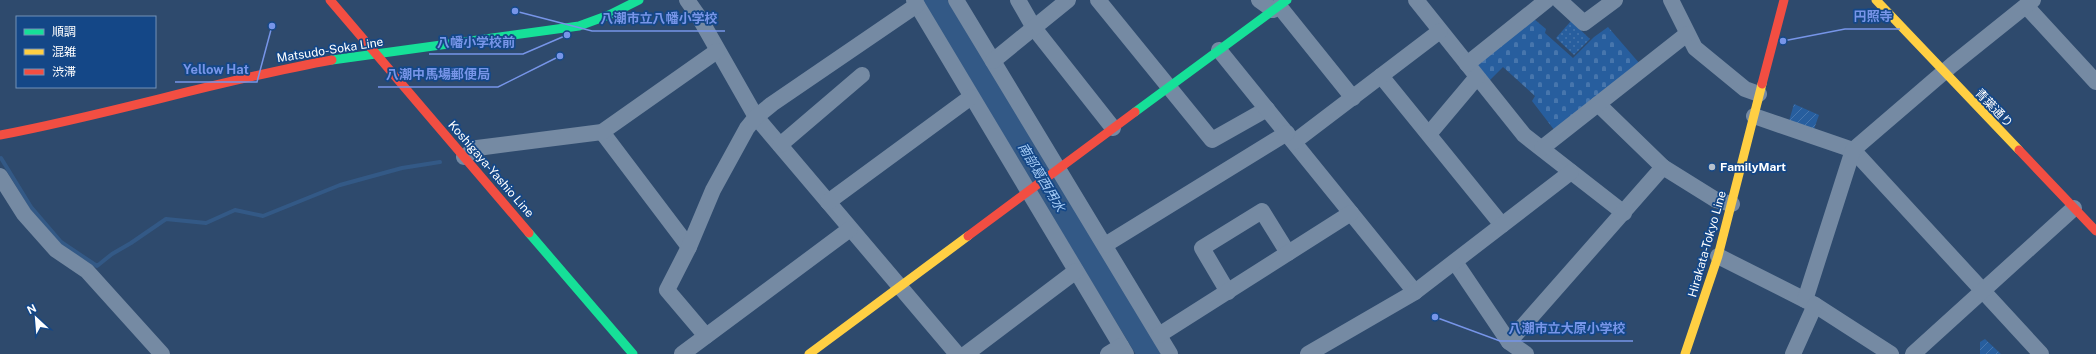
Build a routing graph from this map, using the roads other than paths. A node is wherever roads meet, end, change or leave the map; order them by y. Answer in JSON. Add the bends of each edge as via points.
{"nodes":[{"id":1,"x":330,"y":0,"type":"edge"},
{"id":2,"x":639,"y":0,"type":"edge"},
{"id":3,"x":687,"y":0,"type":"edge"},
{"id":4,"x":956,"y":0,"type":"edge"},
{"id":5,"x":1018,"y":0,"type":"edge"},
{"id":6,"x":1068,"y":0,"type":"edge"},
{"id":7,"x":1098,"y":0,"type":"edge"},
{"id":8,"x":1259,"y":0,"type":"edge"},
{"id":9,"x":1416,"y":0,"type":"edge"},
{"id":10,"x":1546,"y":0,"type":"edge"},
{"id":11,"x":1559,"y":0,"type":"edge"},
{"id":12,"x":1615,"y":0,"type":"edge"},
{"id":13,"x":1671,"y":0,"type":"edge"},
{"id":14,"x":1784,"y":0,"type":"edge"},
{"id":15,"x":1876,"y":0,"type":"edge"},
{"id":16,"x":915,"y":3,"type":"edge"},
{"id":17,"x":2029,"y":3,"type":"edge"},
{"id":18,"x":1280,"y":5,"type":"edge"},
{"id":19,"x":1034,"y":28,"type":"junction"},
{"id":20,"x":1440,"y":31,"type":"junction"},
{"id":21,"x":1687,"y":34,"type":"junction"},
{"id":22,"x":717,"y":50,"type":"junction"},
{"id":23,"x":1219,"y":50,"type":"junction"},
{"id":24,"x":376,"y":54,"type":"junction"},
{"id":25,"x":993,"y":61,"type":"junction"},
{"id":26,"x":1467,"y":64,"type":"junction"},
{"id":27,"x":1943,"y":72,"type":"junction"},
{"id":28,"x":862,"y":75,"type":"dead end"},
{"id":29,"x":1380,"y":76,"type":"junction"},
{"id":30,"x":1478,"y":77,"type":"junction"},
{"id":31,"x":2096,"y":82,"type":"edge"},
{"id":32,"x":1169,"y":87,"type":"junction"},
{"id":33,"x":1759,"y":94,"type":"junction"},
{"id":34,"x":971,"y":97,"type":"junction"},
{"id":35,"x":1353,"y":98,"type":"junction"},
{"id":36,"x":1598,"y":104,"type":"junction"},
{"id":37,"x":1267,"y":109,"type":"junction"},
{"id":38,"x":1754,"y":116,"type":"junction"},
{"id":39,"x":756,"y":117,"type":"junction"},
{"id":40,"x":1113,"y":128,"type":"junction"},
{"id":41,"x":602,"y":132,"type":"junction"},
{"id":42,"x":1429,"y":134,"type":"junction"},
{"id":43,"x":0,"y":135,"type":"edge"},
{"id":44,"x":1290,"y":137,"type":"junction"},
{"id":45,"x":780,"y":145,"type":"junction"},
{"id":46,"x":1542,"y":148,"type":"junction"},
{"id":47,"x":1853,"y":150,"type":"junction"},
{"id":48,"x":464,"y":157,"type":"junction"},
{"id":49,"x":1663,"y":167,"type":"junction"},
{"id":50,"x":1058,"y":170,"type":"junction"},
{"id":51,"x":1571,"y":172,"type":"junction"},
{"id":52,"x":0,"y":176,"type":"edge"},
{"id":53,"x":1028,"y":192,"type":"junction"},
{"id":54,"x":828,"y":202,"type":"junction"},
{"id":55,"x":1732,"y":204,"type":"junction"},
{"id":56,"x":2074,"y":208,"type":"junction"},
{"id":57,"x":1351,"y":213,"type":"junction"},
{"id":58,"x":1624,"y":213,"type":"junction"},
{"id":59,"x":1502,"y":225,"type":"junction"},
{"id":60,"x":850,"y":229,"type":"junction"},
{"id":61,"x":2096,"y":231,"type":"edge"},
{"id":62,"x":1105,"y":245,"type":"junction"},
{"id":63,"x":689,"y":247,"type":"junction"},
{"id":64,"x":1288,"y":253,"type":"junction"},
{"id":65,"x":1718,"y":256,"type":"junction"},
{"id":66,"x":1455,"y":262,"type":"junction"},
{"id":67,"x":1076,"y":271,"type":"junction"},
{"id":68,"x":900,"y":287,"type":"junction"},
{"id":69,"x":1983,"y":290,"type":"junction"},
{"id":70,"x":1228,"y":292,"type":"junction"},
{"id":71,"x":1415,"y":292,"type":"junction"},
{"id":72,"x":1810,"y":303,"type":"junction"},
{"id":73,"x":1159,"y":335,"type":"junction"},
{"id":74,"x":706,"y":336,"type":"junction"},
{"id":75,"x":1509,"y":342,"type":"junction"},
{"id":76,"x":1118,"y":351,"type":"edge"},
{"id":77,"x":162,"y":354,"type":"edge"},
{"id":78,"x":633,"y":354,"type":"edge"},
{"id":79,"x":682,"y":354,"type":"edge"},
{"id":80,"x":809,"y":354,"type":"edge"},
{"id":81,"x":957,"y":354,"type":"edge"},
{"id":82,"x":966,"y":354,"type":"edge"},
{"id":83,"x":1170,"y":354,"type":"edge"},
{"id":84,"x":1308,"y":354,"type":"edge"},
{"id":85,"x":1526,"y":354,"type":"edge"},
{"id":86,"x":1685,"y":354,"type":"edge"},
{"id":87,"x":1792,"y":354,"type":"edge"},
{"id":88,"x":1891,"y":354,"type":"edge"},
{"id":89,"x":1913,"y":354,"type":"edge"},
{"id":90,"x":2041,"y":354,"type":"edge"}],
"edges":[{"from":1,"to":24,"type":"main road","name":"Koshigaya-Yashio Line"},
{"from":2,"to":24,"type":"main road","name":"Matsudo-Soka Line","via":[[608,16],[579,26]]},
{"from":3,"to":22,"type":"street"},
{"from":4,"to":25,"type":"street"},
{"from":5,"to":19,"type":"street"},
{"from":6,"to":19,"type":"street"},
{"from":7,"to":32,"type":"street"},
{"from":8,"to":18,"type":"street"},
{"from":9,"to":20,"type":"street"},
{"from":10,"to":26,"type":"street"},
{"from":11,"to":12,"type":"street","via":[[1584,23]]},
{"from":13,"to":21,"type":"street"},
{"from":14,"to":33,"type":"main road","name":"Hirakata-Tokyo Line"},
{"from":15,"to":27,"type":"main road","name":"青葉通り"},
{"from":16,"to":34,"type":"street"},
{"from":16,"to":39,"type":"street"},
{"from":17,"to":27,"type":"street"},
{"from":17,"to":31,"type":"street"},
{"from":18,"to":23,"type":"main road"},
{"from":18,"to":35,"type":"street"},
{"from":19,"to":25,"type":"street"},
{"from":19,"to":40,"type":"street"},
{"from":20,"to":26,"type":"street"},
{"from":20,"to":29,"type":"street"},
{"from":21,"to":33,"type":"street","via":[[1695,48],[1745,89]]},
{"from":21,"to":36,"type":"street"},
{"from":22,"to":39,"type":"street"},
{"from":22,"to":41,"type":"street"},
{"from":23,"to":32,"type":"main road"},
{"from":23,"to":37,"type":"street"},
{"from":24,"to":43,"type":"main road","name":"Matsudo-Soka Line","via":[[266,72],[43,127]]},
{"from":24,"to":48,"type":"main road","name":"Koshigaya-Yashio Line"},
{"from":25,"to":50,"type":"street"},
{"from":26,"to":30,"type":"street"},
{"from":27,"to":47,"type":"street"},
{"from":27,"to":56,"type":"main road","name":"青葉通り"},
{"from":28,"to":45,"type":"street"},
{"from":29,"to":35,"type":"street"},
{"from":29,"to":42,"type":"street"},
{"from":30,"to":42,"type":"street"},
{"from":30,"to":46,"type":"street","via":[[1524,135]]},
{"from":32,"to":37,"type":"street","via":[[1212,140]]},
{"from":32,"to":40,"type":"main road"},
{"from":33,"to":38,"type":"main road","name":"Hirakata-Tokyo Line"},
{"from":34,"to":53,"type":"street"},
{"from":34,"to":54,"type":"street"},
{"from":35,"to":44,"type":"street"},
{"from":36,"to":46,"type":"street"},
{"from":36,"to":49,"type":"street"},
{"from":37,"to":44,"type":"street"},
{"from":38,"to":47,"type":"street"},
{"from":38,"to":55,"type":"main road","name":"Hirakata-Tokyo Line"},
{"from":39,"to":45,"type":"street"},
{"from":39,"to":63,"type":"street","via":[[747,128],[713,190]]},
{"from":40,"to":50,"type":"main road"},
{"from":41,"to":48,"type":"street","via":[[477,148]]},
{"from":41,"to":63,"type":"street"},
{"from":42,"to":59,"type":"street"},
{"from":44,"to":57,"type":"street"},
{"from":44,"to":62,"type":"street"},
{"from":45,"to":54,"type":"street"},
{"from":46,"to":51,"type":"street"},
{"from":47,"to":69,"type":"street"},
{"from":47,"to":72,"type":"street"},
{"from":48,"to":78,"type":"main road","name":"Koshigaya-Yashio Line"},
{"from":49,"to":55,"type":"street","via":[[1716,200]]},
{"from":49,"to":58,"type":"street"},
{"from":50,"to":53,"type":"main road"},
{"from":50,"to":62,"type":"street"},
{"from":51,"to":58,"type":"street"},
{"from":51,"to":59,"type":"street"},
{"from":52,"to":77,"type":"street","via":[[24,214],[56,250],[87,271]]},
{"from":53,"to":67,"type":"street"},
{"from":53,"to":68,"type":"main road"},
{"from":54,"to":60,"type":"street"},
{"from":55,"to":65,"type":"main road","name":"Hirakata-Tokyo Line"},
{"from":56,"to":61,"type":"main road","name":"青葉通り"},
{"from":56,"to":69,"type":"street"},
{"from":57,"to":64,"type":"street"},
{"from":57,"to":71,"type":"street"},
{"from":58,"to":75,"type":"street"},
{"from":59,"to":66,"type":"street"},
{"from":60,"to":68,"type":"street"},
{"from":60,"to":74,"type":"street"},
{"from":62,"to":73,"type":"street"},
{"from":63,"to":74,"type":"street","via":[[667,290]]},
{"from":64,"to":70,"type":"street"},
{"from":64,"to":70,"type":"street","via":[[1262,211],[1202,248]]},
{"from":65,"to":72,"type":"street"},
{"from":65,"to":86,"type":"main road","name":"Hirakata-Tokyo Line"},
{"from":66,"to":71,"type":"street"},
{"from":66,"to":75,"type":"street"},
{"from":67,"to":76,"type":"street"},
{"from":67,"to":82,"type":"street"},
{"from":68,"to":80,"type":"main road"},
{"from":68,"to":81,"type":"street"},
{"from":69,"to":89,"type":"street"},
{"from":69,"to":90,"type":"street"},
{"from":70,"to":73,"type":"street"},
{"from":71,"to":84,"type":"street"},
{"from":72,"to":87,"type":"street"},
{"from":72,"to":88,"type":"street"},
{"from":73,"to":83,"type":"street"},
{"from":74,"to":79,"type":"street"},
{"from":75,"to":85,"type":"street"}]}
